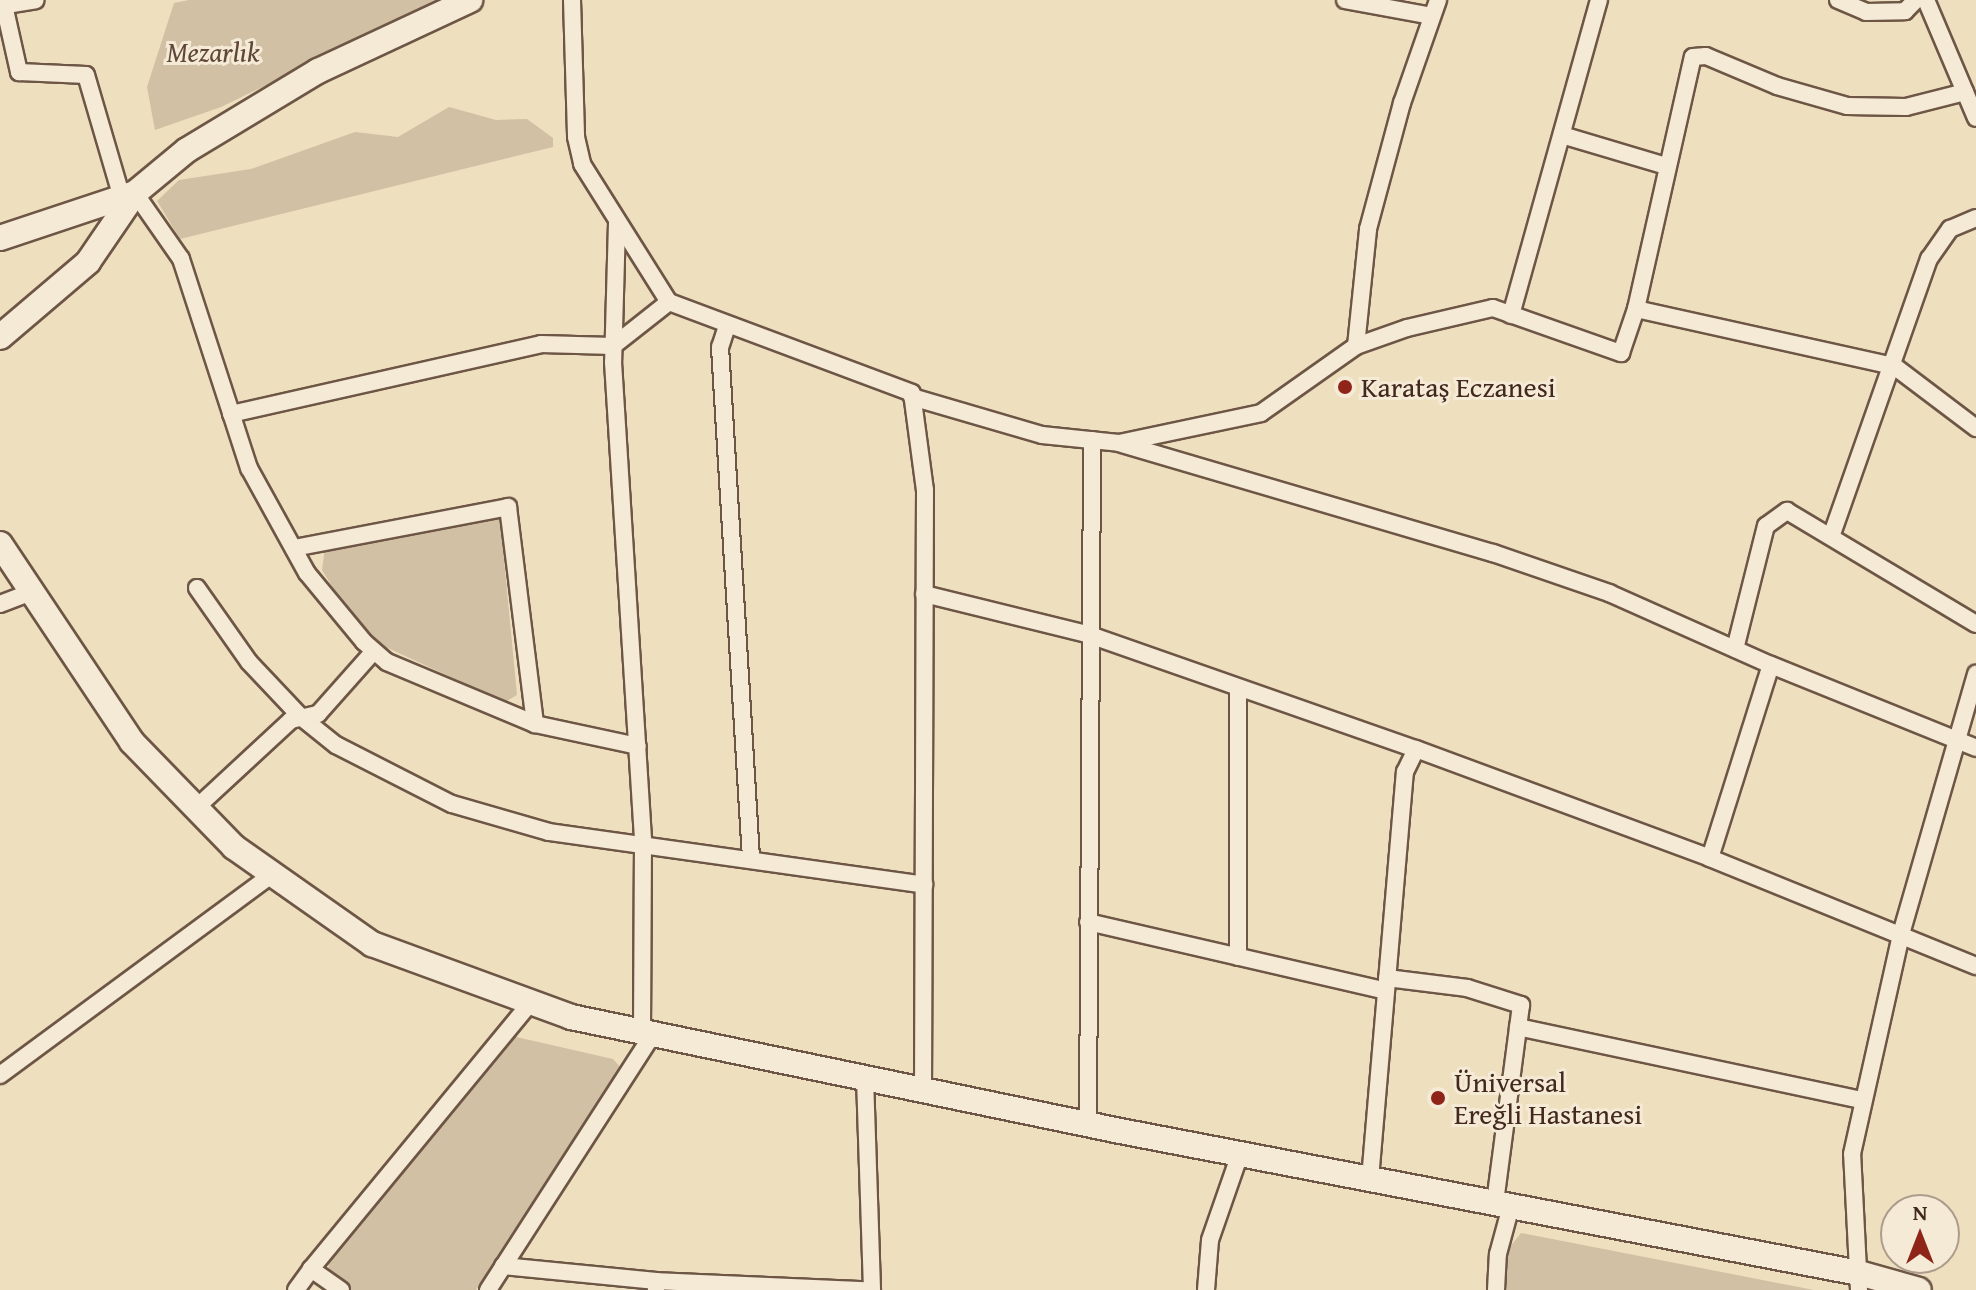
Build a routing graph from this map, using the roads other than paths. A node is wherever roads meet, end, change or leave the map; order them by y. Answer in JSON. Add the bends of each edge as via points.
{"nodes":[{"id":1,"x":36,"y":0,"type":"edge"},
{"id":2,"x":470,"y":0,"type":"edge"},
{"id":3,"x":572,"y":0,"type":"edge"},
{"id":4,"x":1345,"y":0,"type":"edge"},
{"id":5,"x":1599,"y":0,"type":"edge"},
{"id":6,"x":1838,"y":0,"type":"edge"},
{"id":7,"x":1916,"y":0,"type":"edge"},
{"id":8,"x":1926,"y":0,"type":"edge"},
{"id":9,"x":2,"y":6,"type":"edge"},
{"id":10,"x":1435,"y":8,"type":"edge"},
{"id":11,"x":1965,"y":92,"type":"junction"},
{"id":12,"x":1976,"y":118,"type":"edge"},
{"id":13,"x":1562,"y":135,"type":"junction"},
{"id":14,"x":1666,"y":166,"type":"junction"},
{"id":15,"x":129,"y":196,"type":"junction"},
{"id":16,"x":1976,"y":218,"type":"edge"},
{"id":17,"x":617,"y":223,"type":"junction"},
{"id":18,"x":0,"y":238,"type":"edge"},
{"id":19,"x":669,"y":302,"type":"junction"},
{"id":20,"x":1636,"y":309,"type":"junction"},
{"id":21,"x":1511,"y":315,"type":"junction"},
{"id":22,"x":727,"y":326,"type":"junction"},
{"id":23,"x":0,"y":337,"type":"edge"},
{"id":24,"x":613,"y":346,"type":"junction"},
{"id":25,"x":1356,"y":346,"type":"junction"},
{"id":26,"x":1894,"y":366,"type":"junction"},
{"id":27,"x":912,"y":397,"type":"junction"},
{"id":28,"x":231,"y":414,"type":"junction"},
{"id":29,"x":1976,"y":428,"type":"edge"},
{"id":30,"x":1092,"y":440,"type":"junction"},
{"id":31,"x":1119,"y":443,"type":"junction"},
{"id":32,"x":1832,"y":534,"type":"junction"},
{"id":33,"x":0,"y":544,"type":"edge"},
{"id":34,"x":294,"y":548,"type":"junction"},
{"id":35,"x":197,"y":588,"type":"dead end"},
{"id":36,"x":31,"y":592,"type":"junction"},
{"id":37,"x":924,"y":594,"type":"junction"},
{"id":38,"x":0,"y":604,"type":"edge"},
{"id":39,"x":1976,"y":624,"type":"edge"},
{"id":40,"x":1087,"y":634,"type":"junction"},
{"id":41,"x":1735,"y":649,"type":"junction"},
{"id":42,"x":374,"y":651,"type":"junction"},
{"id":43,"x":1771,"y":665,"type":"junction"},
{"id":44,"x":1976,"y":674,"type":"edge"},
{"id":45,"x":1238,"y":688,"type":"junction"},
{"id":46,"x":301,"y":717,"type":"junction"},
{"id":47,"x":535,"y":724,"type":"junction"},
{"id":48,"x":1958,"y":739,"type":"junction"},
{"id":49,"x":638,"y":746,"type":"junction"},
{"id":50,"x":1976,"y":748,"type":"edge"},
{"id":51,"x":1416,"y":749,"type":"junction"},
{"id":52,"x":196,"y":808,"type":"junction"},
{"id":53,"x":643,"y":842,"type":"junction"},
{"id":54,"x":751,"y":858,"type":"junction"},
{"id":55,"x":1710,"y":858,"type":"junction"},
{"id":56,"x":273,"y":874,"type":"junction"},
{"id":57,"x":924,"y":885,"type":"junction"},
{"id":58,"x":1088,"y":922,"type":"junction"},
{"id":59,"x":1901,"y":934,"type":"junction"},
{"id":60,"x":1238,"y":957,"type":"junction"},
{"id":61,"x":1976,"y":966,"type":"edge"},
{"id":62,"x":1386,"y":985,"type":"junction"},
{"id":63,"x":531,"y":1002,"type":"junction"},
{"id":64,"x":1518,"y":1027,"type":"junction"},
{"id":65,"x":647,"y":1033,"type":"junction"},
{"id":66,"x":0,"y":1075,"type":"edge"},
{"id":67,"x":865,"y":1078,"type":"junction"},
{"id":68,"x":923,"y":1090,"type":"junction"},
{"id":69,"x":1862,"y":1100,"type":"junction"},
{"id":70,"x":1088,"y":1124,"type":"junction"},
{"id":71,"x":1240,"y":1154,"type":"junction"},
{"id":72,"x":1370,"y":1179,"type":"junction"},
{"id":73,"x":1503,"y":1205,"type":"junction"},
{"id":74,"x":503,"y":1266,"type":"junction"},
{"id":75,"x":311,"y":1269,"type":"junction"},
{"id":76,"x":1859,"y":1282,"type":"edge"},
{"id":77,"x":656,"y":1285,"type":"edge"},
{"id":78,"x":296,"y":1290,"type":"edge"},
{"id":79,"x":341,"y":1290,"type":"edge"},
{"id":80,"x":488,"y":1290,"type":"edge"},
{"id":81,"x":863,"y":1290,"type":"edge"},
{"id":82,"x":872,"y":1290,"type":"edge"},
{"id":83,"x":1206,"y":1290,"type":"edge"},
{"id":84,"x":1496,"y":1290,"type":"edge"},
{"id":85,"x":1919,"y":1290,"type":"edge"}],
"edges":[{"from":1,"to":9,"type":"street"},
{"from":2,"to":15,"type":"main road","via":[[318,71],[187,150]]},
{"from":3,"to":17,"type":"street","via":[[576,137],[582,164]]},
{"from":4,"to":10,"type":"street"},
{"from":5,"to":13,"type":"street"},
{"from":6,"to":7,"type":"street","via":[[1866,12],[1905,11]]},
{"from":8,"to":11,"type":"street"},
{"from":9,"to":15,"type":"street","via":[[19,72],[86,75]]},
{"from":10,"to":25,"type":"street","via":[[1402,103],[1368,229]]},
{"from":11,"to":12,"type":"street"},
{"from":11,"to":14,"type":"street","via":[[1906,107],[1847,106],[1777,86],[1706,56],[1693,57]]},
{"from":13,"to":14,"type":"street"},
{"from":13,"to":21,"type":"street"},
{"from":14,"to":20,"type":"street"},
{"from":15,"to":18,"type":"main road"},
{"from":15,"to":23,"type":"main road","via":[[88,262]]},
{"from":15,"to":28,"type":"street","via":[[181,259]]},
{"from":16,"to":26,"type":"street","via":[[1950,229],[1929,259]]},
{"from":17,"to":19,"type":"street"},
{"from":17,"to":24,"type":"street"},
{"from":19,"to":22,"type":"street"},
{"from":19,"to":24,"type":"street"},
{"from":20,"to":21,"type":"street","via":[[1621,353]]},
{"from":20,"to":26,"type":"street"},
{"from":21,"to":25,"type":"street","via":[[1493,308]]},
{"from":22,"to":27,"type":"street"},
{"from":22,"to":54,"type":"street","via":[[720,347]]},
{"from":24,"to":28,"type":"street","via":[[541,344]]},
{"from":24,"to":49,"type":"street"},
{"from":25,"to":31,"type":"street","via":[[1261,413]]},
{"from":26,"to":29,"type":"street"},
{"from":26,"to":32,"type":"street"},
{"from":27,"to":30,"type":"street","via":[[1042,435]]},
{"from":27,"to":37,"type":"street","via":[[925,490]]},
{"from":28,"to":34,"type":"street","via":[[249,468]]},
{"from":30,"to":31,"type":"street"},
{"from":30,"to":40,"type":"street"},
{"from":31,"to":41,"type":"street","via":[[1493,553],[1609,593]]},
{"from":32,"to":39,"type":"street"},
{"from":32,"to":41,"type":"street","via":[[1787,511],[1766,526]]},
{"from":33,"to":36,"type":"main road"},
{"from":34,"to":42,"type":"street","via":[[307,573]]},
{"from":34,"to":47,"type":"street","via":[[508,507]]},
{"from":35,"to":46,"type":"street","via":[[249,662]]},
{"from":36,"to":38,"type":"street"},
{"from":36,"to":52,"type":"main road","via":[[132,742]]},
{"from":37,"to":40,"type":"street"},
{"from":37,"to":57,"type":"street"},
{"from":40,"to":45,"type":"street"},
{"from":40,"to":58,"type":"street"},
{"from":41,"to":43,"type":"street"},
{"from":42,"to":46,"type":"street","via":[[318,714]]},
{"from":42,"to":47,"type":"street","via":[[387,662]]},
{"from":43,"to":48,"type":"street"},
{"from":43,"to":55,"type":"street"},
{"from":44,"to":48,"type":"street"},
{"from":45,"to":51,"type":"street"},
{"from":45,"to":60,"type":"street"},
{"from":46,"to":52,"type":"street","via":[[291,720]]},
{"from":46,"to":53,"type":"street","via":[[336,745],[452,804],[549,832]]},
{"from":47,"to":49,"type":"street"},
{"from":48,"to":50,"type":"street"},
{"from":48,"to":59,"type":"street"},
{"from":49,"to":53,"type":"street"},
{"from":51,"to":55,"type":"street"},
{"from":51,"to":62,"type":"street","via":[[1405,772]]},
{"from":52,"to":56,"type":"main road","via":[[234,847]]},
{"from":53,"to":54,"type":"street"},
{"from":53,"to":65,"type":"street"},
{"from":54,"to":57,"type":"street"},
{"from":55,"to":59,"type":"street"},
{"from":56,"to":63,"type":"main road","via":[[372,944]]},
{"from":56,"to":66,"type":"street"},
{"from":57,"to":68,"type":"street"},
{"from":58,"to":60,"type":"street"},
{"from":58,"to":70,"type":"street"},
{"from":59,"to":61,"type":"street"},
{"from":59,"to":69,"type":"street"},
{"from":60,"to":62,"type":"street"},
{"from":62,"to":64,"type":"street","via":[[1467,988],[1521,1005]]},
{"from":62,"to":72,"type":"street"},
{"from":63,"to":65,"type":"main road"},
{"from":63,"to":75,"type":"street"},
{"from":64,"to":69,"type":"street"},
{"from":64,"to":73,"type":"street"},
{"from":65,"to":67,"type":"main road"},
{"from":65,"to":74,"type":"street"},
{"from":67,"to":68,"type":"main road"},
{"from":67,"to":82,"type":"street"},
{"from":68,"to":70,"type":"main road"},
{"from":69,"to":76,"type":"street","via":[[1852,1154]]},
{"from":70,"to":71,"type":"main road"},
{"from":71,"to":72,"type":"main road"},
{"from":71,"to":83,"type":"street","via":[[1210,1240]]},
{"from":72,"to":73,"type":"main road"},
{"from":73,"to":76,"type":"main road"},
{"from":73,"to":84,"type":"street"},
{"from":74,"to":77,"type":"street"},
{"from":74,"to":80,"type":"street"},
{"from":75,"to":78,"type":"street"},
{"from":75,"to":79,"type":"street"},
{"from":76,"to":85,"type":"main road"},
{"from":77,"to":81,"type":"street"}]}
